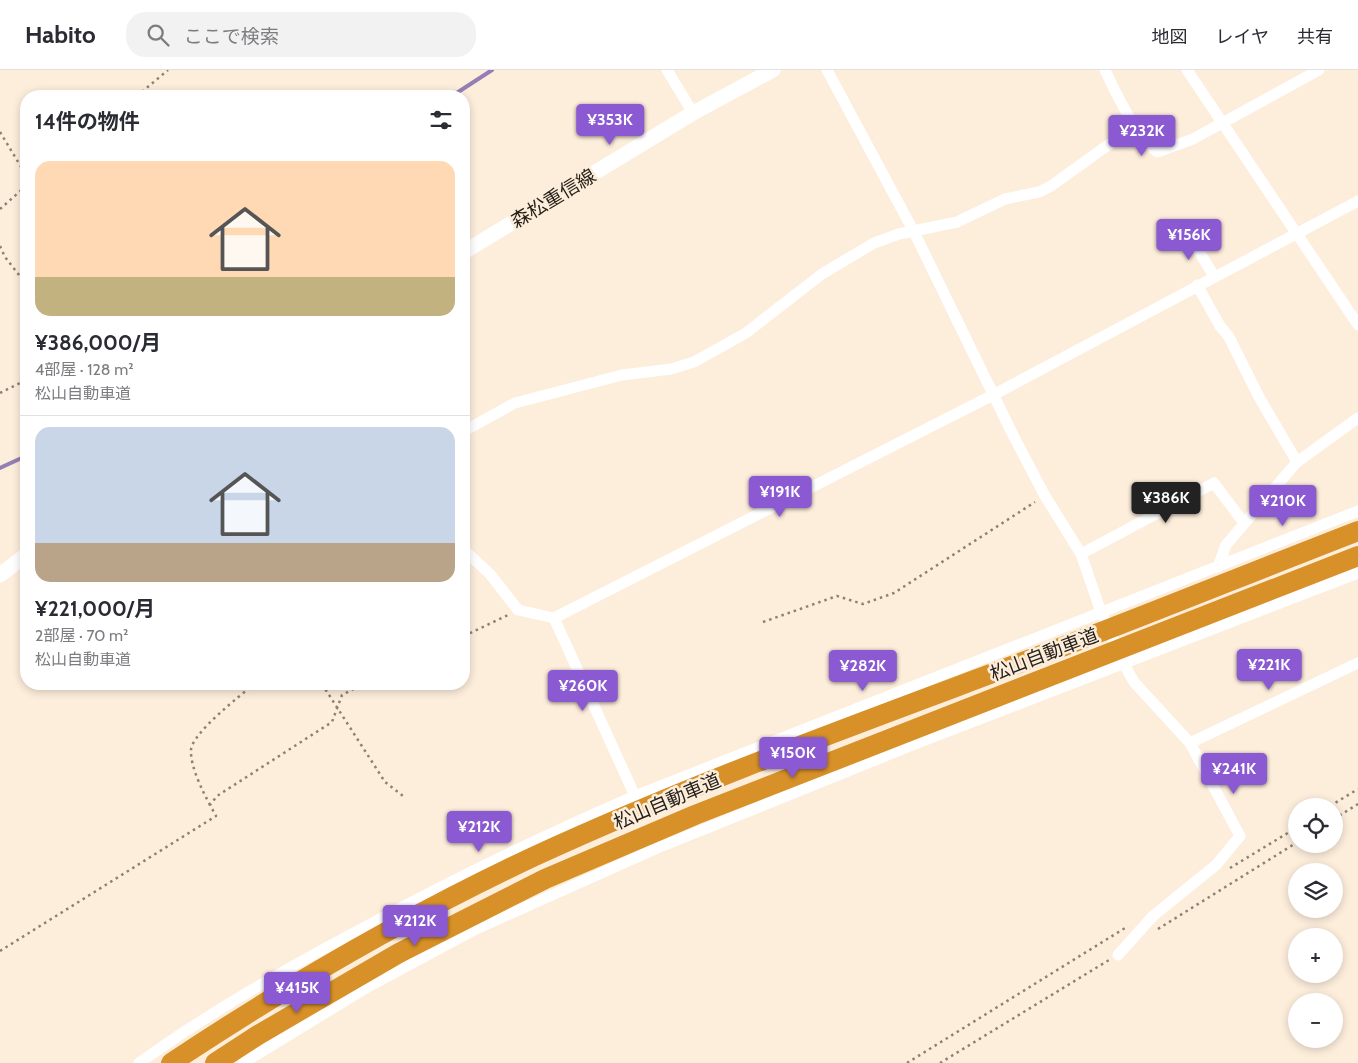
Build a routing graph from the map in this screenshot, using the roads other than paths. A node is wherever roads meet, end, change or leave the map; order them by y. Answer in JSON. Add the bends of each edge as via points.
{"nodes":[{"id":1,"x":666,"y":70,"type":"edge"},
{"id":2,"x":773,"y":70,"type":"edge"},
{"id":3,"x":827,"y":70,"type":"edge"},
{"id":4,"x":1105,"y":70,"type":"edge"},
{"id":5,"x":1186,"y":70,"type":"edge"},
{"id":6,"x":1319,"y":70,"type":"edge"},
{"id":7,"x":693,"y":113,"type":"junction"},
{"id":8,"x":1222,"y":124,"type":"junction"},
{"id":9,"x":1137,"y":129,"type":"junction"},
{"id":10,"x":1358,"y":201,"type":"edge"},
{"id":11,"x":914,"y":232,"type":"junction"},
{"id":12,"x":1186,"y":232,"type":"dead end"},
{"id":13,"x":1296,"y":234,"type":"junction"},
{"id":14,"x":470,"y":248,"type":"edge"},
{"id":15,"x":1214,"y":276,"type":"junction"},
{"id":16,"x":1197,"y":285,"type":"junction"},
{"id":17,"x":1358,"y":325,"type":"edge"},
{"id":18,"x":995,"y":394,"type":"junction"},
{"id":19,"x":1358,"y":418,"type":"edge"},
{"id":20,"x":470,"y":428,"type":"edge"},
{"id":21,"x":1297,"y":462,"type":"junction"},
{"id":22,"x":1358,"y":510,"type":"edge"},
{"id":23,"x":1244,"y":523,"type":"junction"},
{"id":24,"x":1358,"y":531,"type":"edge"},
{"id":25,"x":1081,"y":554,"type":"junction"},
{"id":26,"x":470,"y":556,"type":"edge"},
{"id":27,"x":1358,"y":556,"type":"edge"},
{"id":28,"x":20,"y":560,"type":"edge"},
{"id":29,"x":1218,"y":567,"type":"junction"},
{"id":30,"x":1358,"y":573,"type":"edge"},
{"id":31,"x":0,"y":575,"type":"edge"},
{"id":32,"x":1101,"y":612,"type":"junction"},
{"id":33,"x":554,"y":618,"type":"junction"},
{"id":34,"x":1124,"y":664,"type":"junction"},
{"id":35,"x":1358,"y":664,"type":"edge"},
{"id":36,"x":1190,"y":743,"type":"junction"},
{"id":37,"x":635,"y":796,"type":"junction"},
{"id":38,"x":1118,"y":955,"type":"dead end"},
{"id":39,"x":139,"y":1063,"type":"edge"},
{"id":40,"x":171,"y":1063,"type":"edge"},
{"id":41,"x":215,"y":1063,"type":"edge"},
{"id":42,"x":243,"y":1063,"type":"edge"}],
"edges":[{"from":1,"to":7,"type":"street"},
{"from":2,"to":7,"type":"main road","name":"森松重信線"},
{"from":3,"to":11,"type":"street"},
{"from":4,"to":9,"type":"street"},
{"from":5,"to":8,"type":"street"},
{"from":6,"to":8,"type":"street"},
{"from":7,"to":14,"type":"main road","name":"森松重信線"},
{"from":8,"to":9,"type":"street","via":[[1157,152]]},
{"from":8,"to":13,"type":"street"},
{"from":9,"to":11,"type":"street","via":[[1039,192],[1005,199],[957,222]]},
{"from":10,"to":13,"type":"street"},
{"from":11,"to":18,"type":"street"},
{"from":11,"to":20,"type":"street","via":[[874,243],[822,274],[746,333],[694,362],[515,403]]},
{"from":12,"to":15,"type":"street"},
{"from":13,"to":15,"type":"street"},
{"from":13,"to":17,"type":"street"},
{"from":15,"to":16,"type":"street"},
{"from":16,"to":18,"type":"street"},
{"from":16,"to":21,"type":"street"},
{"from":18,"to":25,"type":"street","via":[[1045,496]]},
{"from":18,"to":33,"type":"street"},
{"from":19,"to":21,"type":"street"},
{"from":21,"to":23,"type":"street"},
{"from":22,"to":29,"type":"street"},
{"from":23,"to":25,"type":"street","via":[[1214,483]]},
{"from":23,"to":29,"type":"street","via":[[1226,545]]},
{"from":24,"to":40,"type":"highway","name":"松山自動車道","via":[[1147,615],[838,731],[536,856],[388,931],[244,1015]]},
{"from":25,"to":32,"type":"street"},
{"from":26,"to":33,"type":"street","via":[[490,574],[518,610]]},
{"from":27,"to":41,"type":"highway","name":"松山自動車道","via":[[695,815],[545,879],[399,953]]},
{"from":28,"to":31,"type":"main road"},
{"from":29,"to":32,"type":"street"},
{"from":30,"to":34,"type":"street"},
{"from":32,"to":34,"type":"street"},
{"from":32,"to":37,"type":"street"},
{"from":33,"to":37,"type":"street"},
{"from":34,"to":36,"type":"street","via":[[1134,682]]},
{"from":34,"to":42,"type":"street","via":[[655,848],[476,929],[366,988]]},
{"from":35,"to":36,"type":"street"},
{"from":36,"to":38,"type":"street","via":[[1240,836],[1216,865],[1152,916]]},
{"from":37,"to":39,"type":"street","via":[[453,880],[337,942],[231,1000]]}]}
